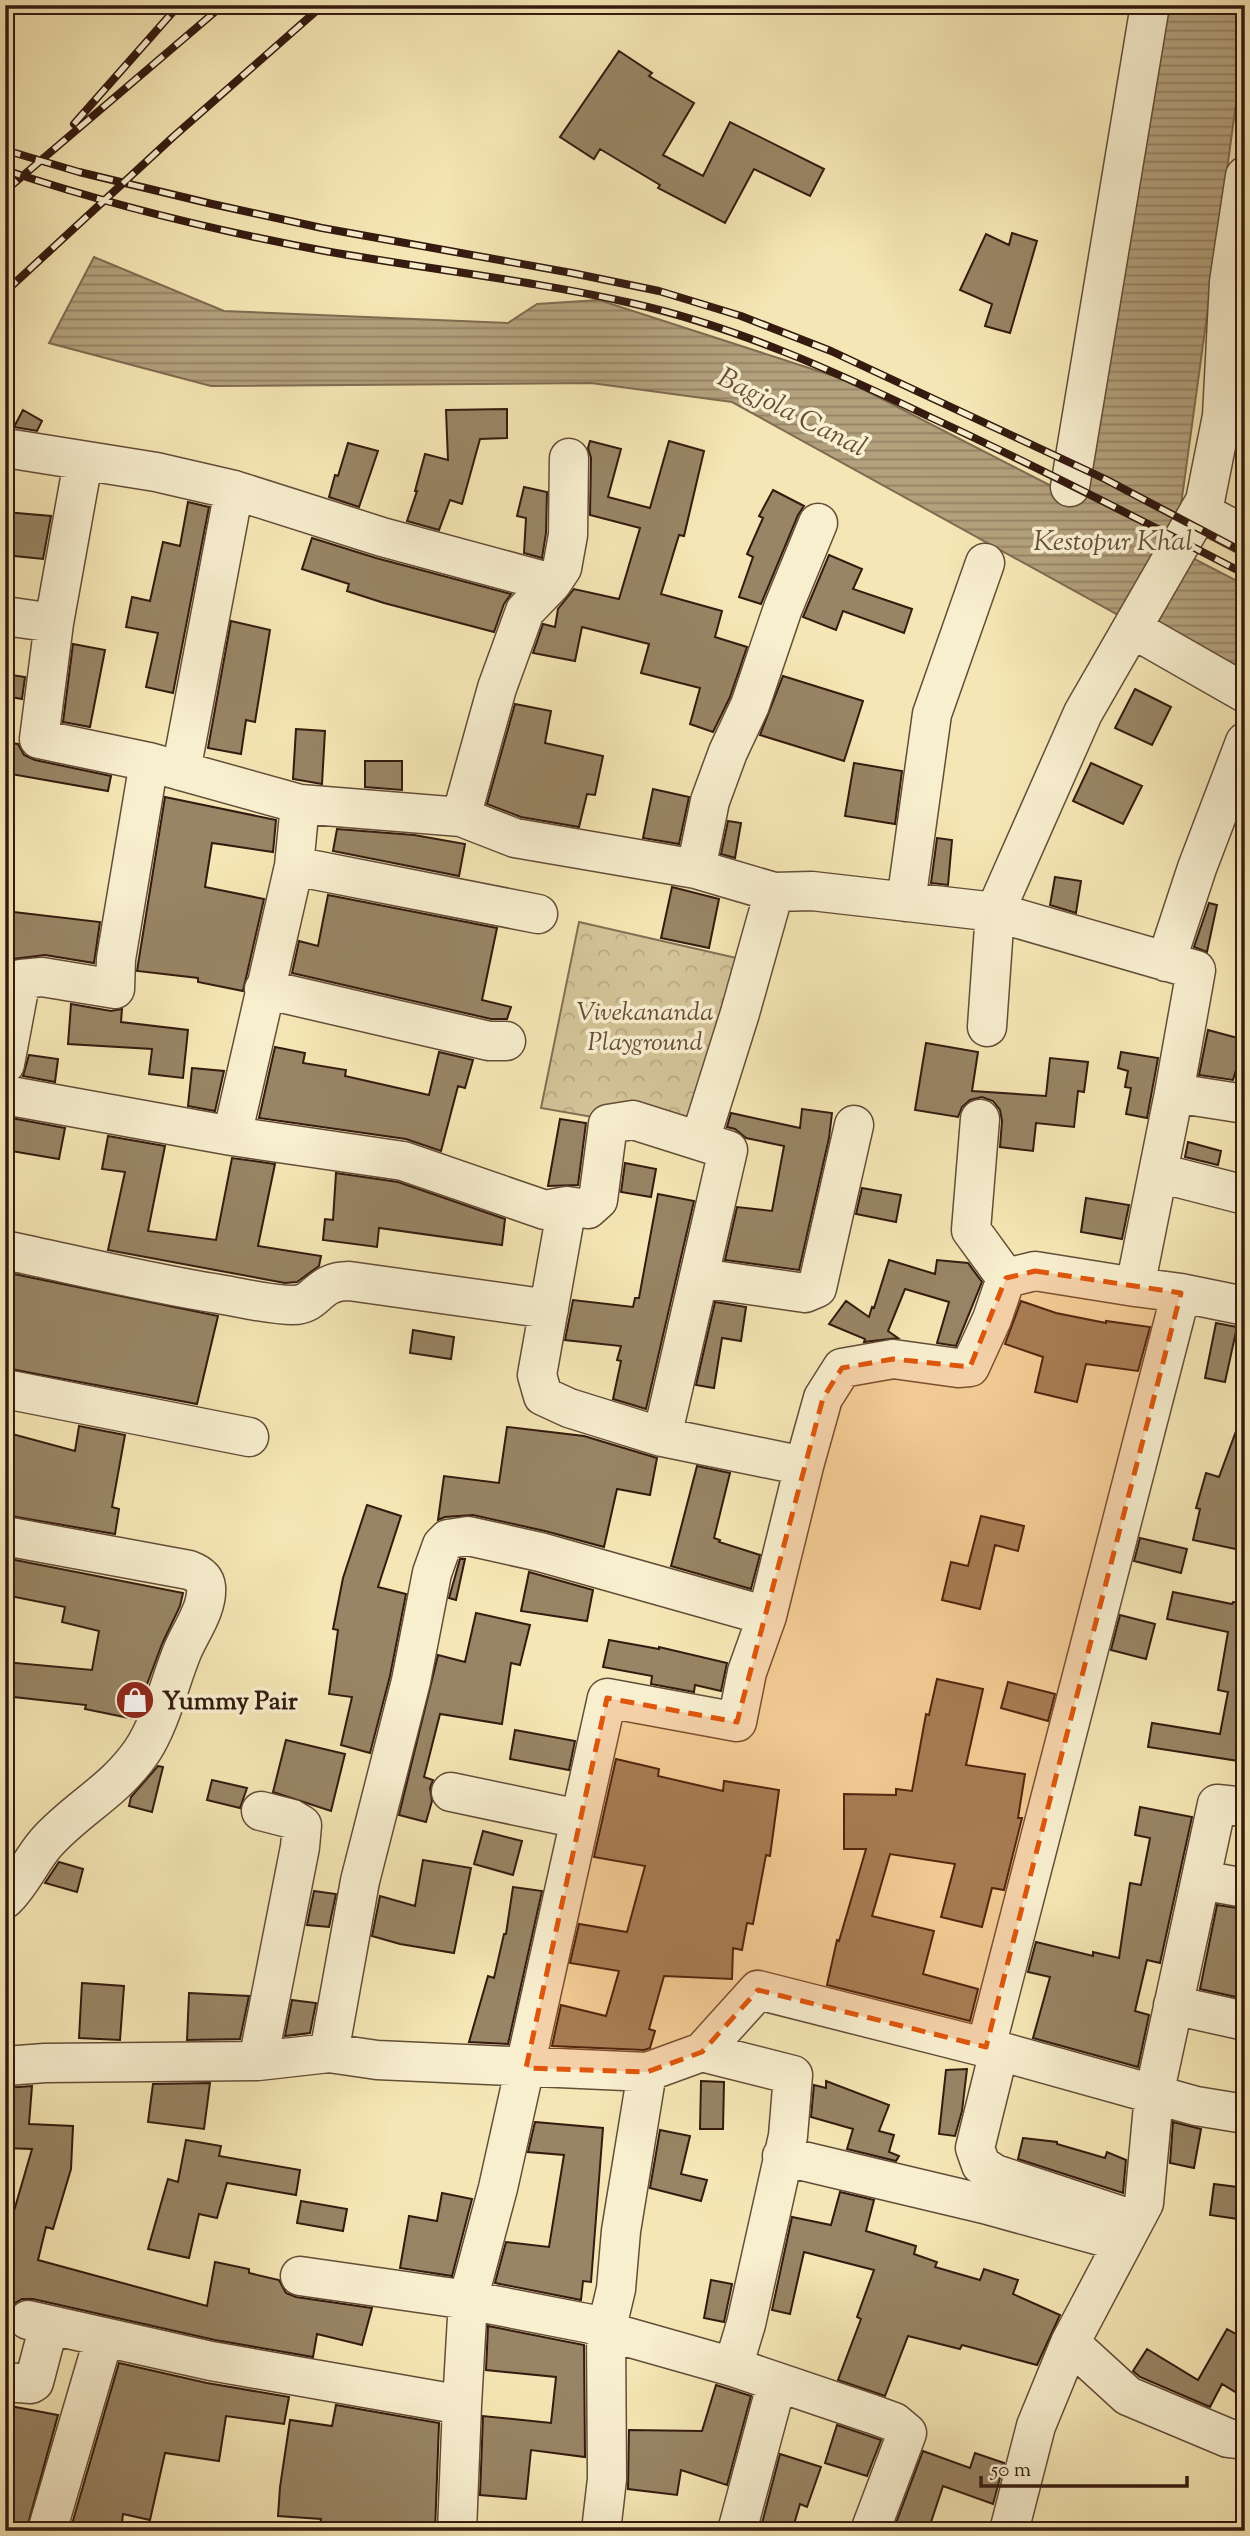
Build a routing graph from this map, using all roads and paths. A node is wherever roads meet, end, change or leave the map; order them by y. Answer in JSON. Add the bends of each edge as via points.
{"nodes":[{"id":1,"x":1150,"y":5,"type":"edge"},
{"id":2,"x":1245,"y":176,"type":"edge"},
{"id":3,"x":1233,"y":418,"type":"edge"},
{"id":4,"x":5,"y":450,"type":"edge"},
{"id":5,"x":569,"y":458,"type":"dead end"},
{"id":6,"x":83,"y":462,"type":"junction"},
{"id":7,"x":1070,"y":487,"type":"dead end"},
{"id":8,"x":234,"y":490,"type":"junction"},
{"id":9,"x":1197,"y":516,"type":"junction"},
{"id":10,"x":818,"y":523,"type":"dead end"},
{"id":11,"x":1245,"y":535,"type":"edge"},
{"id":12,"x":985,"y":563,"type":"dead end"},
{"id":13,"x":552,"y":583,"type":"junction"},
{"id":14,"x":5,"y":616,"type":"edge"},
{"id":15,"x":54,"y":623,"type":"junction"},
{"id":16,"x":1133,"y":629,"type":"junction"},
{"id":17,"x":1245,"y":693,"type":"edge"},
{"id":18,"x":1245,"y":742,"type":"edge"},
{"id":19,"x":165,"y":766,"type":"junction"},
{"id":20,"x":300,"y":804,"type":"junction"},
{"id":21,"x":461,"y":817,"type":"junction"},
{"id":22,"x":294,"y":866,"type":"junction"},
{"id":23,"x":695,"y":869,"type":"junction"},
{"id":24,"x":774,"y":892,"type":"junction"},
{"id":25,"x":906,"y":902,"type":"junction"},
{"id":26,"x":995,"y":912,"type":"junction"},
{"id":27,"x":538,"y":914,"type":"dead end"},
{"id":28,"x":1166,"y":962,"type":"junction"},
{"id":29,"x":264,"y":989,"type":"junction"},
{"id":30,"x":987,"y":1027,"type":"dead end"},
{"id":31,"x":506,"y":1041,"type":"dead end"},
{"id":32,"x":5,"y":1064,"type":"edge"},
{"id":33,"x":1174,"y":1093,"type":"junction"},
{"id":34,"x":5,"y":1095,"type":"edge"},
{"id":35,"x":1245,"y":1104,"type":"edge"},
{"id":36,"x":980,"y":1119,"type":"dead end"},
{"id":37,"x":854,"y":1125,"type":"dead end"},
{"id":38,"x":232,"y":1136,"type":"junction"},
{"id":39,"x":700,"y":1140,"type":"junction"},
{"id":40,"x":1159,"y":1173,"type":"junction"},
{"id":41,"x":1245,"y":1195,"type":"edge"},
{"id":42,"x":567,"y":1206,"type":"junction"},
{"id":43,"x":5,"y":1250,"type":"edge"},
{"id":44,"x":700,"y":1278,"type":"junction"},
{"id":45,"x":1006,"y":1278,"type":"junction"},
{"id":46,"x":1135,"y":1287,"type":"junction"},
{"id":47,"x":1181,"y":1293,"type":"junction"},
{"id":48,"x":1245,"y":1306,"type":"edge"},
{"id":49,"x":549,"y":1309,"type":"junction"},
{"id":50,"x":5,"y":1389,"type":"edge"},
{"id":51,"x":250,"y":1437,"type":"dead end"},
{"id":52,"x":662,"y":1437,"type":"junction"},
{"id":53,"x":804,"y":1466,"type":"junction"},
{"id":54,"x":5,"y":1536,"type":"edge"},
{"id":55,"x":767,"y":1616,"type":"junction"},
{"id":56,"x":451,"y":1792,"type":"dead end"},
{"id":57,"x":1245,"y":1807,"type":"edge"},
{"id":58,"x":261,"y":1811,"type":"dead end"},
{"id":59,"x":579,"y":1819,"type":"junction"},
{"id":60,"x":1201,"y":1880,"type":"junction"},
{"id":61,"x":1245,"y":1888,"type":"edge"},
{"id":62,"x":5,"y":1899,"type":"edge"},
{"id":63,"x":1174,"y":2005,"type":"junction"},
{"id":64,"x":1245,"y":2021,"type":"edge"},
{"id":65,"x":993,"y":2049,"type":"junction"},
{"id":66,"x":702,"y":2052,"type":"junction"},
{"id":67,"x":329,"y":2053,"type":"junction"},
{"id":68,"x":258,"y":2061,"type":"junction"},
{"id":69,"x":5,"y":2066,"type":"edge"},
{"id":70,"x":526,"y":2068,"type":"junction"},
{"id":71,"x":647,"y":2072,"type":"junction"},
{"id":72,"x":1154,"y":2095,"type":"junction"},
{"id":73,"x":1245,"y":2114,"type":"edge"},
{"id":74,"x":782,"y":2156,"type":"junction"},
{"id":75,"x":1128,"y":2231,"type":"junction"},
{"id":76,"x":300,"y":2276,"type":"dead end"},
{"id":77,"x":468,"y":2300,"type":"junction"},
{"id":78,"x":606,"y":2330,"type":"junction"},
{"id":79,"x":104,"y":2337,"type":"junction"},
{"id":80,"x":1070,"y":2343,"type":"junction"},
{"id":81,"x":733,"y":2367,"type":"junction"},
{"id":82,"x":5,"y":2382,"type":"edge"},
{"id":83,"x":777,"y":2382,"type":"junction"},
{"id":84,"x":462,"y":2405,"type":"junction"},
{"id":85,"x":1245,"y":2440,"type":"edge"},
{"id":86,"x":47,"y":2531,"type":"edge"},
{"id":87,"x":457,"y":2531,"type":"edge"},
{"id":88,"x":601,"y":2531,"type":"edge"},
{"id":89,"x":737,"y":2531,"type":"edge"},
{"id":90,"x":870,"y":2531,"type":"edge"},
{"id":91,"x":1009,"y":2531,"type":"edge"}],
"edges":[{"from":1,"to":7,"type":"street"},
{"from":2,"to":3,"type":"street","via":[[1229,282]]},
{"from":3,"to":9,"type":"street"},
{"from":4,"to":6,"type":"street"},
{"from":5,"to":13,"type":"street","via":[[568,535],[562,568]]},
{"from":6,"to":8,"type":"street"},
{"from":6,"to":15,"type":"street"},
{"from":8,"to":13,"type":"street","via":[[416,547]]},
{"from":8,"to":19,"type":"street"},
{"from":9,"to":11,"type":"street"},
{"from":9,"to":16,"type":"street"},
{"from":10,"to":23,"type":"street","via":[[710,802]]},
{"from":12,"to":25,"type":"street","via":[[932,714]]},
{"from":13,"to":21,"type":"street","via":[[525,611],[497,688]]},
{"from":14,"to":15,"type":"street"},
{"from":15,"to":19,"type":"street","via":[[39,738]]},
{"from":16,"to":17,"type":"street"},
{"from":16,"to":26,"type":"street","via":[[1083,713]]},
{"from":18,"to":28,"type":"street"},
{"from":19,"to":20,"type":"street"},
{"from":19,"to":32,"type":"street","via":[[116,959],[115,989],[42,977],[21,979]]},
{"from":20,"to":21,"type":"street"},
{"from":20,"to":22,"type":"street"},
{"from":21,"to":23,"type":"street","via":[[515,838]]},
{"from":22,"to":27,"type":"street"},
{"from":22,"to":29,"type":"street"},
{"from":23,"to":24,"type":"street"},
{"from":24,"to":25,"type":"street","via":[[812,891]]},
{"from":24,"to":39,"type":"street"},
{"from":25,"to":26,"type":"street"},
{"from":26,"to":28,"type":"street"},
{"from":26,"to":30,"type":"street"},
{"from":28,"to":33,"type":"street","via":[[1196,970]]},
{"from":29,"to":31,"type":"street","via":[[489,1041]]},
{"from":29,"to":38,"type":"street"},
{"from":33,"to":35,"type":"street"},
{"from":33,"to":40,"type":"street"},
{"from":34,"to":38,"type":"street"},
{"from":36,"to":45,"type":"street","via":[[971,1230]]},
{"from":37,"to":44,"type":"street","via":[[817,1288],[805,1293]]},
{"from":38,"to":42,"type":"street","via":[[403,1161],[545,1210]]},
{"from":39,"to":42,"type":"street","via":[[633,1120],[608,1124],[598,1200],[588,1209]]},
{"from":39,"to":44,"type":"street","via":[[728,1150]]},
{"from":40,"to":41,"type":"street"},
{"from":40,"to":46,"type":"street"},
{"from":42,"to":49,"type":"street"},
{"from":43,"to":49,"type":"street","via":[[279,1304],[308,1302],[326,1284],[349,1280]]},
{"from":44,"to":52,"type":"street"},
{"from":45,"to":46,"type":"street","via":[[1035,1271]]},
{"from":45,"to":53,"type":"street","via":[[970,1367],[893,1359],[842,1368],[823,1398]]},
{"from":46,"to":47,"type":"street"},
{"from":47,"to":48,"type":"street"},
{"from":47,"to":65,"type":"street"},
{"from":49,"to":52,"type":"street","via":[[537,1375],[543,1396]]},
{"from":50,"to":51,"type":"street"},
{"from":52,"to":53,"type":"street"},
{"from":53,"to":55,"type":"street"},
{"from":54,"to":62,"type":"street","via":[[188,1570],[199,1574],[206,1589],[143,1749],[121,1778],[45,1844]]},
{"from":55,"to":59,"type":"street","via":[[747,1672],[737,1722],[607,1698]]},
{"from":55,"to":67,"type":"street","via":[[540,1552],[468,1536],[448,1539],[432,1573],[411,1681],[360,1881]]},
{"from":56,"to":59,"type":"street"},
{"from":57,"to":60,"type":"street","via":[[1217,1804]]},
{"from":58,"to":68,"type":"street","via":[[302,1825]]},
{"from":59,"to":70,"type":"street"},
{"from":60,"to":61,"type":"street"},
{"from":60,"to":63,"type":"street"},
{"from":63,"to":64,"type":"street"},
{"from":63,"to":72,"type":"street"},
{"from":65,"to":66,"type":"street","via":[[758,1990]]},
{"from":65,"to":72,"type":"street"},
{"from":65,"to":75,"type":"street","via":[[975,2148],[981,2165]]},
{"from":66,"to":71,"type":"street"},
{"from":66,"to":74,"type":"street","via":[[793,2075]]},
{"from":67,"to":68,"type":"street"},
{"from":67,"to":70,"type":"street"},
{"from":68,"to":69,"type":"street"},
{"from":70,"to":71,"type":"street"},
{"from":70,"to":77,"type":"street"},
{"from":71,"to":78,"type":"street"},
{"from":72,"to":73,"type":"street"},
{"from":72,"to":75,"type":"street","via":[[1144,2203]]},
{"from":74,"to":75,"type":"street","via":[[984,2204]]},
{"from":74,"to":81,"type":"street"},
{"from":75,"to":80,"type":"street"},
{"from":76,"to":77,"type":"street"},
{"from":77,"to":78,"type":"street"},
{"from":77,"to":84,"type":"street"},
{"from":78,"to":81,"type":"street"},
{"from":78,"to":88,"type":"street","via":[[607,2479]]},
{"from":79,"to":82,"type":"street","via":[[38,2322],[34,2382]]},
{"from":79,"to":84,"type":"street","via":[[211,2361]]},
{"from":79,"to":86,"type":"street"},
{"from":80,"to":85,"type":"street","via":[[1128,2396],[1228,2438]]},
{"from":80,"to":91,"type":"street","via":[[1036,2426]]},
{"from":81,"to":83,"type":"street"},
{"from":83,"to":89,"type":"street"},
{"from":83,"to":90,"type":"street","via":[[894,2422],[907,2433]]},
{"from":84,"to":87,"type":"street"}]}
